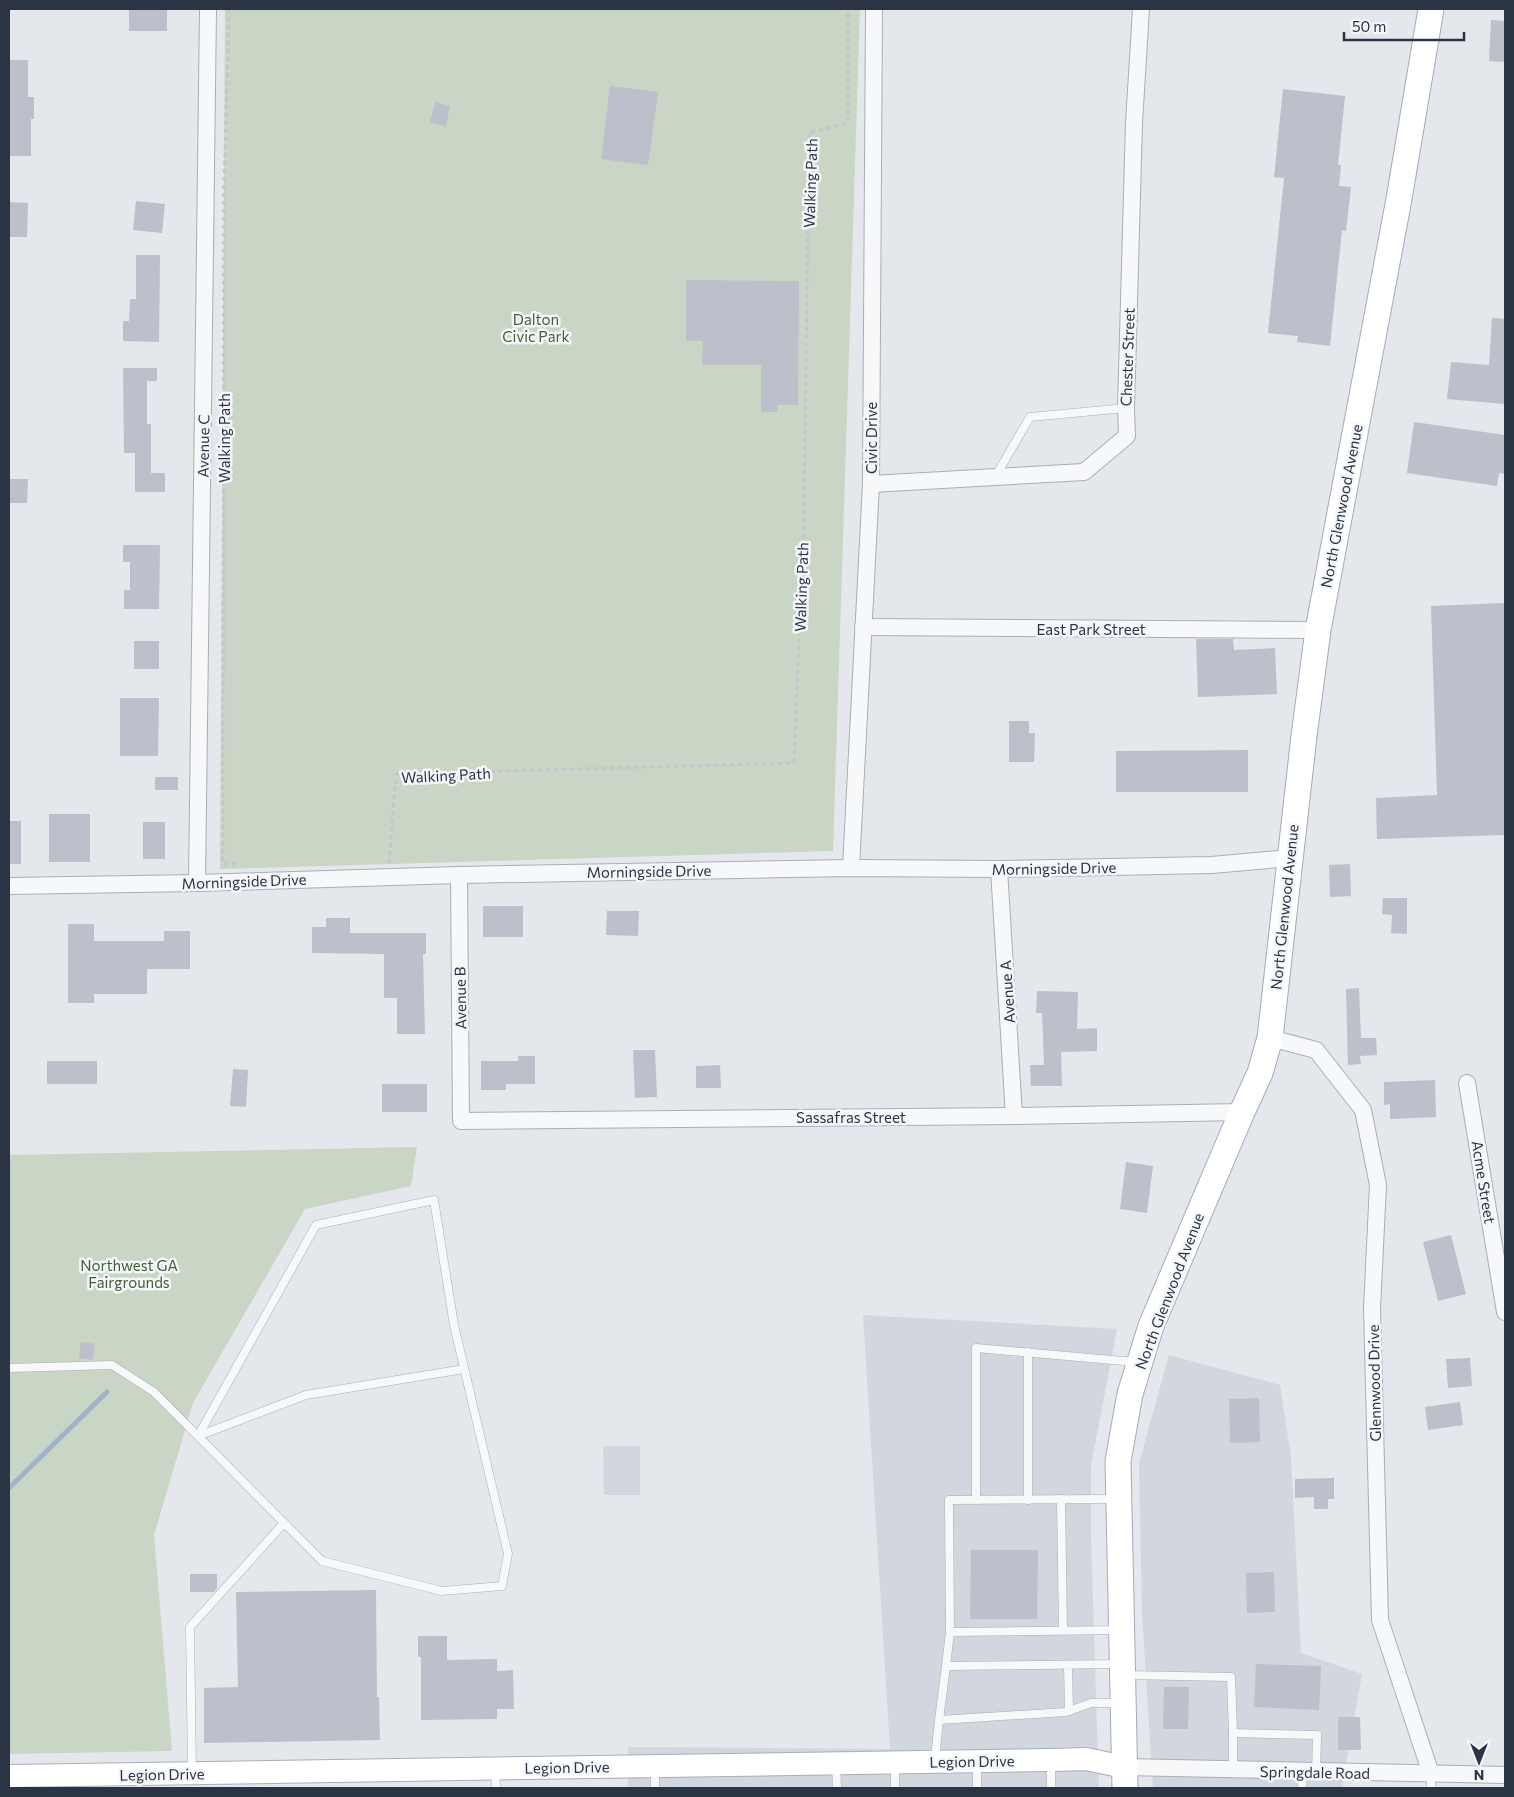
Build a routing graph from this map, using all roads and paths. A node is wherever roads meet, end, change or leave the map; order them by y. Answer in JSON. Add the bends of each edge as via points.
{"nodes":[{"id":1,"x":208,"y":9,"type":"edge"},
{"id":2,"x":229,"y":9,"type":"edge"},
{"id":3,"x":848,"y":9,"type":"edge"},
{"id":4,"x":874,"y":9,"type":"edge"},
{"id":5,"x":1141,"y":9,"type":"edge"},
{"id":6,"x":1431,"y":9,"type":"edge"},
{"id":7,"x":1126,"y":408,"type":"junction"},
{"id":8,"x":994,"y":478,"type":"junction"},
{"id":9,"x":870,"y":484,"type":"junction"},
{"id":10,"x":864,"y":627,"type":"junction"},
{"id":11,"x":1318,"y":630,"type":"junction"},
{"id":12,"x":1290,"y":858,"type":"junction"},
{"id":13,"x":243,"y":864,"type":"dead end"},
{"id":14,"x":850,"y":868,"type":"junction"},
{"id":15,"x":389,"y":869,"type":"dead end"},
{"id":16,"x":999,"y":869,"type":"junction"},
{"id":17,"x":459,"y":875,"type":"junction"},
{"id":18,"x":197,"y":883,"type":"junction"},
{"id":19,"x":9,"y":886,"type":"edge"},
{"id":20,"x":1270,"y":1038,"type":"junction"},
{"id":21,"x":1467,"y":1082,"type":"dead end"},
{"id":22,"x":1242,"y":1112,"type":"junction"},
{"id":23,"x":1014,"y":1116,"type":"junction"},
{"id":24,"x":461,"y":1121,"type":"joint"},
{"id":25,"x":1505,"y":1312,"type":"edge"},
{"id":26,"x":1028,"y":1352,"type":"junction"},
{"id":27,"x":1140,"y":1363,"type":"junction"},
{"id":28,"x":9,"y":1368,"type":"edge"},
{"id":29,"x":464,"y":1369,"type":"junction"},
{"id":30,"x":198,"y":1436,"type":"junction"},
{"id":31,"x":1060,"y":1499,"type":"junction"},
{"id":32,"x":1119,"y":1499,"type":"junction"},
{"id":33,"x":976,"y":1500,"type":"junction"},
{"id":34,"x":1028,"y":1500,"type":"junction"},
{"id":35,"x":284,"y":1523,"type":"junction"},
{"id":36,"x":1063,"y":1630,"type":"junction"},
{"id":37,"x":1121,"y":1630,"type":"junction"},
{"id":38,"x":950,"y":1632,"type":"junction"},
{"id":39,"x":1068,"y":1665,"type":"junction"},
{"id":40,"x":946,"y":1666,"type":"junction"},
{"id":41,"x":1122,"y":1670,"type":"junction"},
{"id":42,"x":1123,"y":1703,"type":"junction"},
{"id":43,"x":1069,"y":1710,"type":"junction"},
{"id":44,"x":939,"y":1720,"type":"junction"},
{"id":45,"x":1233,"y":1733,"type":"junction"},
{"id":46,"x":1051,"y":1760,"type":"junction"},
{"id":47,"x":935,"y":1761,"type":"junction"},
{"id":48,"x":976,"y":1761,"type":"junction"},
{"id":49,"x":894,"y":1762,"type":"junction"},
{"id":50,"x":836,"y":1763,"type":"junction"},
{"id":51,"x":654,"y":1766,"type":"junction"},
{"id":52,"x":1233,"y":1770,"type":"junction"},
{"id":53,"x":1309,"y":1772,"type":"junction"},
{"id":54,"x":1505,"y":1775,"type":"edge"},
{"id":55,"x":9,"y":1776,"type":"edge"},
{"id":56,"x":495,"y":1778,"type":"edge"},
{"id":57,"x":1125,"y":1778,"type":"edge"},
{"id":58,"x":192,"y":1781,"type":"edge"},
{"id":59,"x":1431,"y":1781,"type":"edge"},
{"id":60,"x":655,"y":1788,"type":"edge"},
{"id":61,"x":837,"y":1788,"type":"edge"},
{"id":62,"x":895,"y":1788,"type":"edge"},
{"id":63,"x":978,"y":1788,"type":"edge"},
{"id":64,"x":1051,"y":1788,"type":"edge"},
{"id":65,"x":1302,"y":1788,"type":"edge"}],
"edges":[{"from":1,"to":18,"type":"street","name":"Avenue C"},
{"from":2,"to":13,"type":"path","name":"Walking Path","via":[[224,188],[223,864]]},
{"from":3,"to":15,"type":"path","name":"Walking Path","via":[[848,123],[809,133],[804,518],[794,763],[396,774]]},
{"from":4,"to":9,"type":"street","name":"Civic Drive"},
{"from":5,"to":7,"type":"street","name":"Chester Street","via":[[1134,123]]},
{"from":6,"to":11,"type":"main road","name":"North Glenwood Avenue","via":[[1399,199]]},
{"from":7,"to":8,"type":"lane","via":[[1030,417]]},
{"from":7,"to":8,"type":"street","name":"Chester Street","via":[[1127,436],[1084,472]]},
{"from":8,"to":9,"type":"street","name":"Chester Street"},
{"from":9,"to":10,"type":"street","name":"Civic Drive"},
{"from":10,"to":11,"type":"street","name":"East Park Street"},
{"from":10,"to":14,"type":"street","name":"Civic Drive"},
{"from":11,"to":12,"type":"main road","name":"North Glenwood Avenue"},
{"from":12,"to":16,"type":"street","name":"Morningside Drive","via":[[1212,866]]},
{"from":12,"to":20,"type":"main road","name":"North Glenwood Avenue"},
{"from":14,"to":16,"type":"street","name":"Morningside Drive"},
{"from":14,"to":17,"type":"street","name":"Morningside Drive"},
{"from":16,"to":23,"type":"street","name":"Avenue A"},
{"from":17,"to":18,"type":"street","name":"Morningside Drive"},
{"from":17,"to":24,"type":"street","name":"Avenue B"},
{"from":18,"to":19,"type":"street","name":"Morningside Drive"},
{"from":20,"to":22,"type":"main road","name":"North Glenwood Avenue","via":[[1260,1073]]},
{"from":20,"to":59,"type":"street","name":"Glennwood Drive","via":[[1316,1050],[1363,1110],[1378,1185],[1372,1308],[1380,1620]]},
{"from":21,"to":25,"type":"street","name":"Acme Street"},
{"from":22,"to":23,"type":"street","name":"Sassafras Street"},
{"from":22,"to":27,"type":"main road","name":"North Glenwood Avenue","via":[[1151,1326]]},
{"from":23,"to":24,"type":"street","name":"Sassafras Street"},
{"from":26,"to":27,"type":"lane"},
{"from":26,"to":33,"type":"lane","via":[[976,1348]]},
{"from":26,"to":34,"type":"lane"},
{"from":27,"to":32,"type":"main road","name":"North Glenwood Avenue","via":[[1130,1394],[1118,1461]]},
{"from":28,"to":30,"type":"lane","via":[[112,1365],[154,1392]]},
{"from":29,"to":30,"type":"lane","via":[[306,1394]]},
{"from":29,"to":30,"type":"lane","via":[[434,1200],[316,1225]]},
{"from":29,"to":35,"type":"lane","via":[[508,1554],[502,1586],[442,1591],[322,1561]]},
{"from":30,"to":35,"type":"lane"},
{"from":31,"to":32,"type":"lane"},
{"from":31,"to":34,"type":"lane"},
{"from":31,"to":36,"type":"lane"},
{"from":32,"to":37,"type":"main road","name":"North Glenwood Avenue"},
{"from":33,"to":34,"type":"lane"},
{"from":33,"to":38,"type":"lane","via":[[949,1500]]},
{"from":35,"to":58,"type":"lane","via":[[190,1627]]},
{"from":36,"to":37,"type":"lane"},
{"from":36,"to":38,"type":"lane"},
{"from":37,"to":41,"type":"main road","name":"North Glenwood Avenue"},
{"from":38,"to":40,"type":"lane"},
{"from":39,"to":40,"type":"lane"},
{"from":39,"to":41,"type":"lane"},
{"from":39,"to":43,"type":"lane"},
{"from":40,"to":44,"type":"lane"},
{"from":41,"to":42,"type":"main road","name":"North Glenwood Avenue"},
{"from":41,"to":45,"type":"lane","via":[[1232,1677]]},
{"from":42,"to":43,"type":"lane","via":[[1091,1703]]},
{"from":42,"to":57,"type":"main road","name":"North Glenwood Avenue"},
{"from":43,"to":44,"type":"lane"},
{"from":44,"to":47,"type":"lane"},
{"from":45,"to":52,"type":"lane"},
{"from":45,"to":53,"type":"lane","via":[[1317,1735]]},
{"from":46,"to":48,"type":"street","name":"Legion Drive"},
{"from":46,"to":57,"type":"street","name":"Legion Drive","via":[[1086,1760]]},
{"from":46,"to":64,"type":"lane"},
{"from":47,"to":48,"type":"street","name":"Legion Drive"},
{"from":47,"to":49,"type":"street","name":"Legion Drive"},
{"from":48,"to":63,"type":"lane"},
{"from":49,"to":50,"type":"street","name":"Legion Drive"},
{"from":49,"to":62,"type":"lane"},
{"from":50,"to":51,"type":"street","name":"Legion Drive"},
{"from":50,"to":61,"type":"lane"},
{"from":51,"to":56,"type":"street","name":"Legion Drive"},
{"from":51,"to":60,"type":"lane"},
{"from":52,"to":53,"type":"street","name":"Springdale Road"},
{"from":52,"to":57,"type":"street","name":"Springdale Road"},
{"from":53,"to":59,"type":"street","name":"Springdale Road"},
{"from":53,"to":65,"type":"lane"},
{"from":54,"to":59,"type":"street","name":"Springdale Road"},
{"from":55,"to":58,"type":"street","name":"Legion Drive"},
{"from":56,"to":58,"type":"street","name":"Legion Drive"}]}
